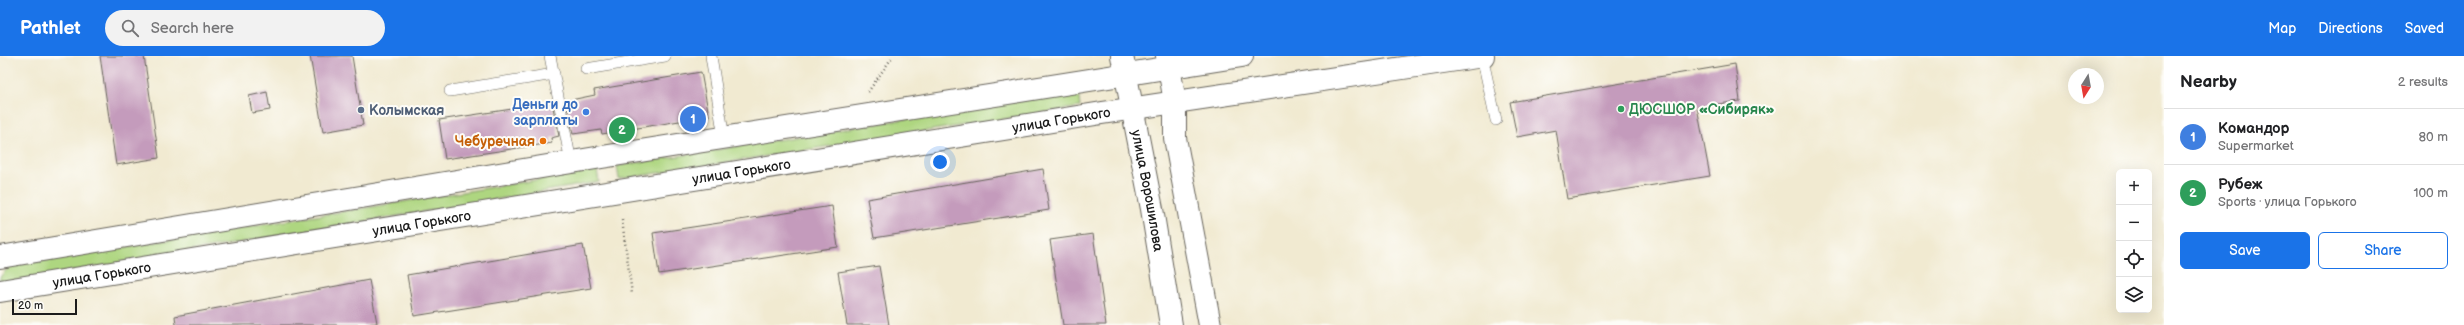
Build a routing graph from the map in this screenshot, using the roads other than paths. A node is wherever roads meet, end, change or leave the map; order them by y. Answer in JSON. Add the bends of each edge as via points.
{"nodes":[{"id":1,"x":550,"y":56,"type":"edge"},
{"id":2,"x":666,"y":56,"type":"edge"},
{"id":3,"x":711,"y":56,"type":"edge"},
{"id":4,"x":1242,"y":56,"type":"edge"},
{"id":5,"x":1483,"y":56,"type":"edge"},
{"id":6,"x":1168,"y":62,"type":"edge"},
{"id":7,"x":1124,"y":66,"type":"edge"},
{"id":8,"x":586,"y":69,"type":"dead end"},
{"id":9,"x":554,"y":74,"type":"junction"},
{"id":10,"x":450,"y":91,"type":"dead end"},
{"id":11,"x":1175,"y":102,"type":"junction"},
{"id":12,"x":1131,"y":108,"type":"junction"},
{"id":13,"x":1496,"y":120,"type":"dead end"},
{"id":14,"x":724,"y":138,"type":"junction"},
{"id":15,"x":571,"y":162,"type":"junction"},
{"id":16,"x":0,"y":257,"type":"edge"},
{"id":17,"x":0,"y":292,"type":"edge"},
{"id":18,"x":1171,"y":325,"type":"edge"},
{"id":19,"x":1210,"y":325,"type":"edge"}],
"edges":[{"from":1,"to":9,"type":"lane"},
{"from":2,"to":8,"type":"lane"},
{"from":3,"to":14,"type":"lane"},
{"from":4,"to":6,"type":"main road"},
{"from":5,"to":11,"type":"main road","name":"улица Горького"},
{"from":5,"to":13,"type":"lane"},
{"from":6,"to":7,"type":"main road"},
{"from":6,"to":11,"type":"main road"},
{"from":7,"to":12,"type":"main road","name":"улица Ворошилова"},
{"from":7,"to":14,"type":"main road"},
{"from":9,"to":10,"type":"lane"},
{"from":9,"to":15,"type":"lane"},
{"from":11,"to":12,"type":"main road","name":"улица Горького"},
{"from":11,"to":19,"type":"main road","via":[[1175,138]]},
{"from":12,"to":17,"type":"main road","name":"улица Горького"},
{"from":12,"to":18,"type":"main road","name":"улица Ворошилова","via":[[1152,208]]},
{"from":14,"to":15,"type":"main road"},
{"from":15,"to":16,"type":"main road"}]}
